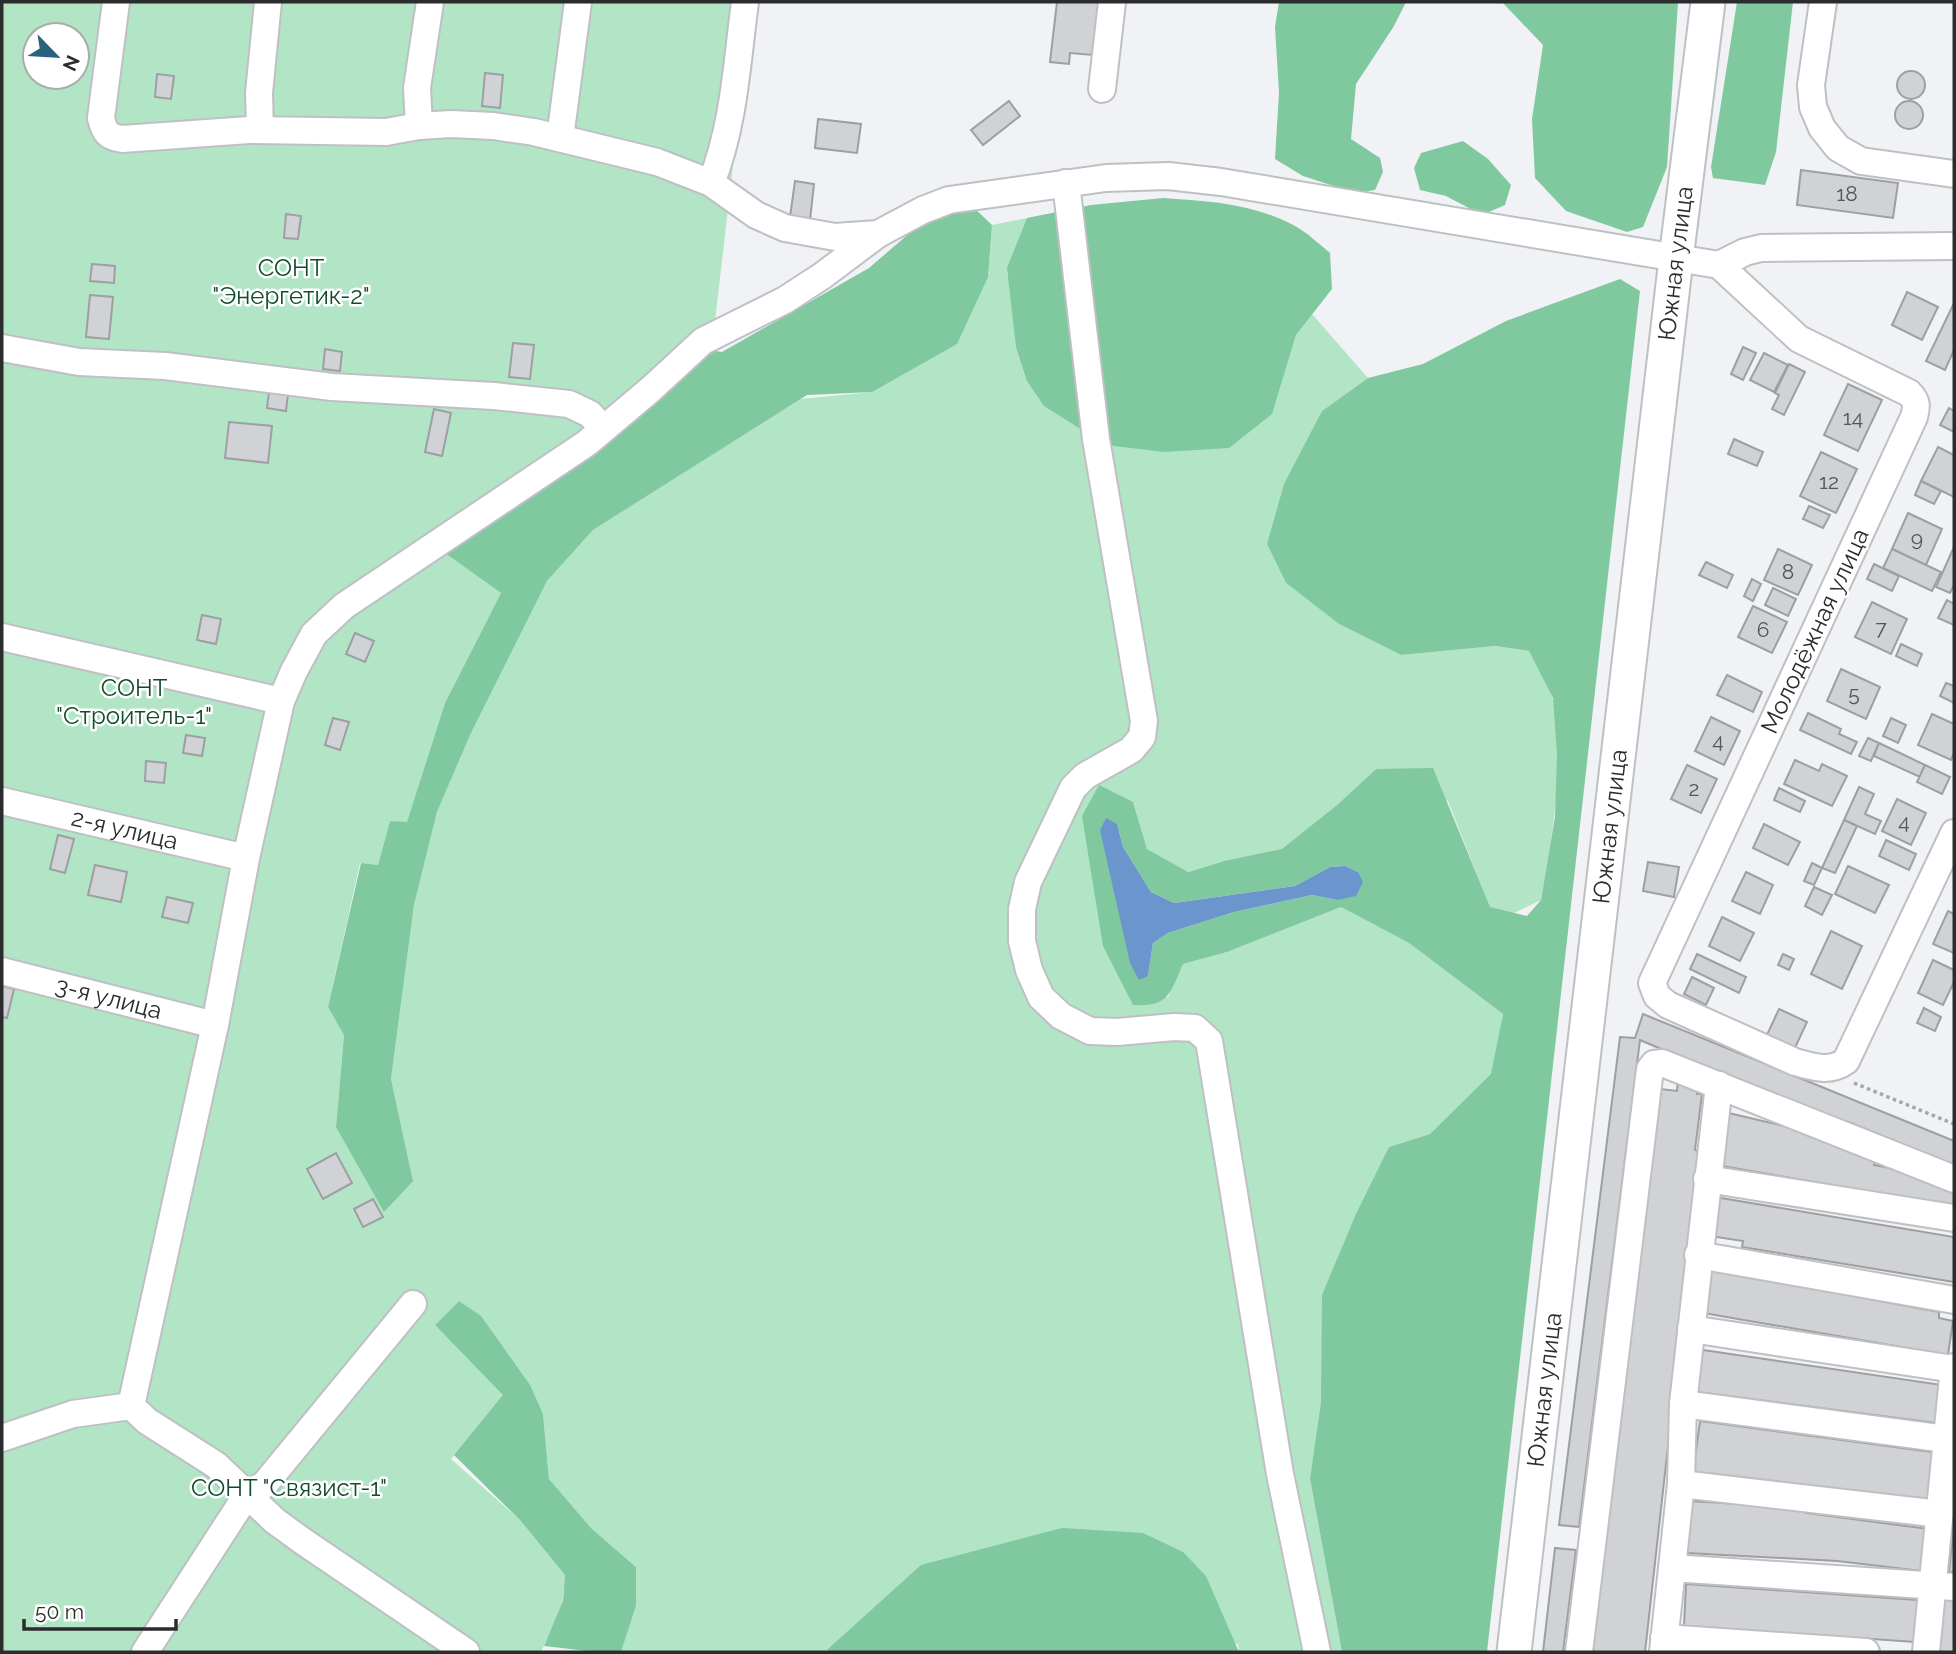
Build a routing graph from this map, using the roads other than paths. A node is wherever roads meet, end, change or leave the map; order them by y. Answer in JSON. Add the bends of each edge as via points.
{"nodes":[{"id":1,"x":116,"y":2,"type":"edge"},
{"id":2,"x":268,"y":2,"type":"edge"},
{"id":3,"x":429,"y":2,"type":"edge"},
{"id":4,"x":579,"y":2,"type":"edge"},
{"id":5,"x":745,"y":2,"type":"edge"},
{"id":6,"x":1112,"y":2,"type":"edge"},
{"id":7,"x":1708,"y":2,"type":"edge"},
{"id":8,"x":1823,"y":2,"type":"edge"},
{"id":9,"x":1102,"y":89,"type":"dead end"},
{"id":10,"x":419,"y":126,"type":"junction"},
{"id":11,"x":260,"y":130,"type":"junction"},
{"id":12,"x":560,"y":138,"type":"junction"},
{"id":13,"x":1954,"y":174,"type":"edge"},
{"id":14,"x":711,"y":183,"type":"junction"},
{"id":15,"x":1066,"y":183,"type":"junction"},
{"id":16,"x":878,"y":234,"type":"junction"},
{"id":17,"x":1954,"y":246,"type":"edge"},
{"id":18,"x":1676,"y":259,"type":"junction"},
{"id":19,"x":1719,"y":265,"type":"junction"},
{"id":20,"x":2,"y":348,"type":"edge"},
{"id":21,"x":603,"y":429,"type":"junction"},
{"id":22,"x":2,"y":637,"type":"edge"},
{"id":23,"x":281,"y":701,"type":"junction"},
{"id":24,"x":2,"y":801,"type":"edge"},
{"id":25,"x":1954,"y":833,"type":"edge"},
{"id":26,"x":246,"y":858,"type":"junction"},
{"id":27,"x":2,"y":971,"type":"edge"},
{"id":28,"x":215,"y":1025,"type":"junction"},
{"id":29,"x":1719,"y":1085,"type":"junction"},
{"id":30,"x":1707,"y":1179,"type":"junction"},
{"id":31,"x":1954,"y":1179,"type":"edge"},
{"id":32,"x":1954,"y":1218,"type":"edge"},
{"id":33,"x":1698,"y":1255,"type":"junction"},
{"id":34,"x":1954,"y":1300,"type":"edge"},
{"id":35,"x":413,"y":1304,"type":"dead end"},
{"id":36,"x":1691,"y":1329,"type":"junction"},
{"id":37,"x":1954,"y":1368,"type":"edge"},
{"id":38,"x":1683,"y":1404,"type":"junction"},
{"id":39,"x":131,"y":1406,"type":"junction"},
{"id":40,"x":2,"y":1438,"type":"edge"},
{"id":41,"x":1946,"y":1439,"type":"junction"},
{"id":42,"x":1681,"y":1484,"type":"junction"},
{"id":43,"x":248,"y":1493,"type":"junction"},
{"id":44,"x":1940,"y":1514,"type":"junction"},
{"id":45,"x":1672,"y":1568,"type":"junction"},
{"id":46,"x":1943,"y":1586,"type":"edge"},
{"id":47,"x":1663,"y":1645,"type":"edge"},
{"id":48,"x":145,"y":1652,"type":"edge"},
{"id":49,"x":466,"y":1652,"type":"edge"},
{"id":50,"x":1317,"y":1652,"type":"edge"},
{"id":51,"x":1514,"y":1652,"type":"edge"},
{"id":52,"x":1579,"y":1652,"type":"edge"},
{"id":53,"x":1866,"y":1652,"type":"edge"},
{"id":54,"x":1926,"y":1652,"type":"edge"}],
"edges":[{"from":1,"to":11,"type":"street","via":[[101,118],[110,137]]},
{"from":2,"to":11,"type":"street"},
{"from":3,"to":10,"type":"street","via":[[417,88]]},
{"from":4,"to":12,"type":"street"},
{"from":5,"to":14,"type":"street","via":[[731,114]]},
{"from":6,"to":9,"type":"street"},
{"from":7,"to":18,"type":"main road","name":"Южная улица"},
{"from":8,"to":13,"type":"street","via":[[1811,85],[1813,107],[1822,128],[1838,148],[1861,161]]},
{"from":10,"to":11,"type":"street","via":[[386,132]]},
{"from":10,"to":12,"type":"street","via":[[493,126]]},
{"from":12,"to":14,"type":"street","via":[[657,162]]},
{"from":14,"to":16,"type":"street","via":[[756,215],[785,228],[835,237]]},
{"from":15,"to":16,"type":"street","via":[[949,200]]},
{"from":15,"to":18,"type":"street","via":[[1168,176],[1221,182]]},
{"from":15,"to":50,"type":"street","via":[[1096,439],[1144,721],[1142,737],[1131,750],[1085,776],[1073,789],[1028,882],[1022,941],[1041,997],[1061,1016],[1090,1031],[1195,1028],[1209,1041],[1280,1474]]},
{"from":16,"to":21,"type":"street","via":[[785,300],[703,341]]},
{"from":17,"to":19,"type":"street","via":[[1761,248]]},
{"from":18,"to":19,"type":"street"},
{"from":18,"to":51,"type":"main road","name":"Южная улица"},
{"from":19,"to":25,"type":"street","name":"Молодёжная улица","via":[[1799,339],[1909,393],[1917,407],[1652,983],[1657,996],[1795,1062],[1836,1068],[1846,1061]]},
{"from":20,"to":21,"type":"street","via":[[79,362],[166,366],[332,387],[569,404],[590,414]]},
{"from":21,"to":23,"type":"street","via":[[344,606],[314,634]]},
{"from":22,"to":23,"type":"street"},
{"from":23,"to":26,"type":"street"},
{"from":24,"to":26,"type":"street","name":"2-я улица"},
{"from":26,"to":28,"type":"street"},
{"from":27,"to":28,"type":"street","name":"3-я улица"},
{"from":28,"to":39,"type":"street"},
{"from":29,"to":30,"type":"street"},
{"from":29,"to":31,"type":"street"},
{"from":29,"to":52,"type":"street","via":[[1662,1063],[1650,1069]]},
{"from":30,"to":32,"type":"street"},
{"from":30,"to":33,"type":"street"},
{"from":33,"to":34,"type":"street"},
{"from":33,"to":36,"type":"street"},
{"from":35,"to":43,"type":"street","via":[[264,1485]]},
{"from":36,"to":37,"type":"street"},
{"from":36,"to":38,"type":"street"},
{"from":37,"to":41,"type":"street"},
{"from":38,"to":41,"type":"street"},
{"from":38,"to":42,"type":"street"},
{"from":39,"to":40,"type":"street","via":[[73,1414]]},
{"from":39,"to":43,"type":"street"},
{"from":41,"to":44,"type":"street"},
{"from":42,"to":44,"type":"street"},
{"from":42,"to":45,"type":"street"},
{"from":43,"to":48,"type":"street"},
{"from":43,"to":49,"type":"street","via":[[275,1521]]},
{"from":44,"to":46,"type":"street"},
{"from":45,"to":46,"type":"street"},
{"from":45,"to":47,"type":"street"},
{"from":46,"to":54,"type":"street"},
{"from":47,"to":53,"type":"street"}]}
